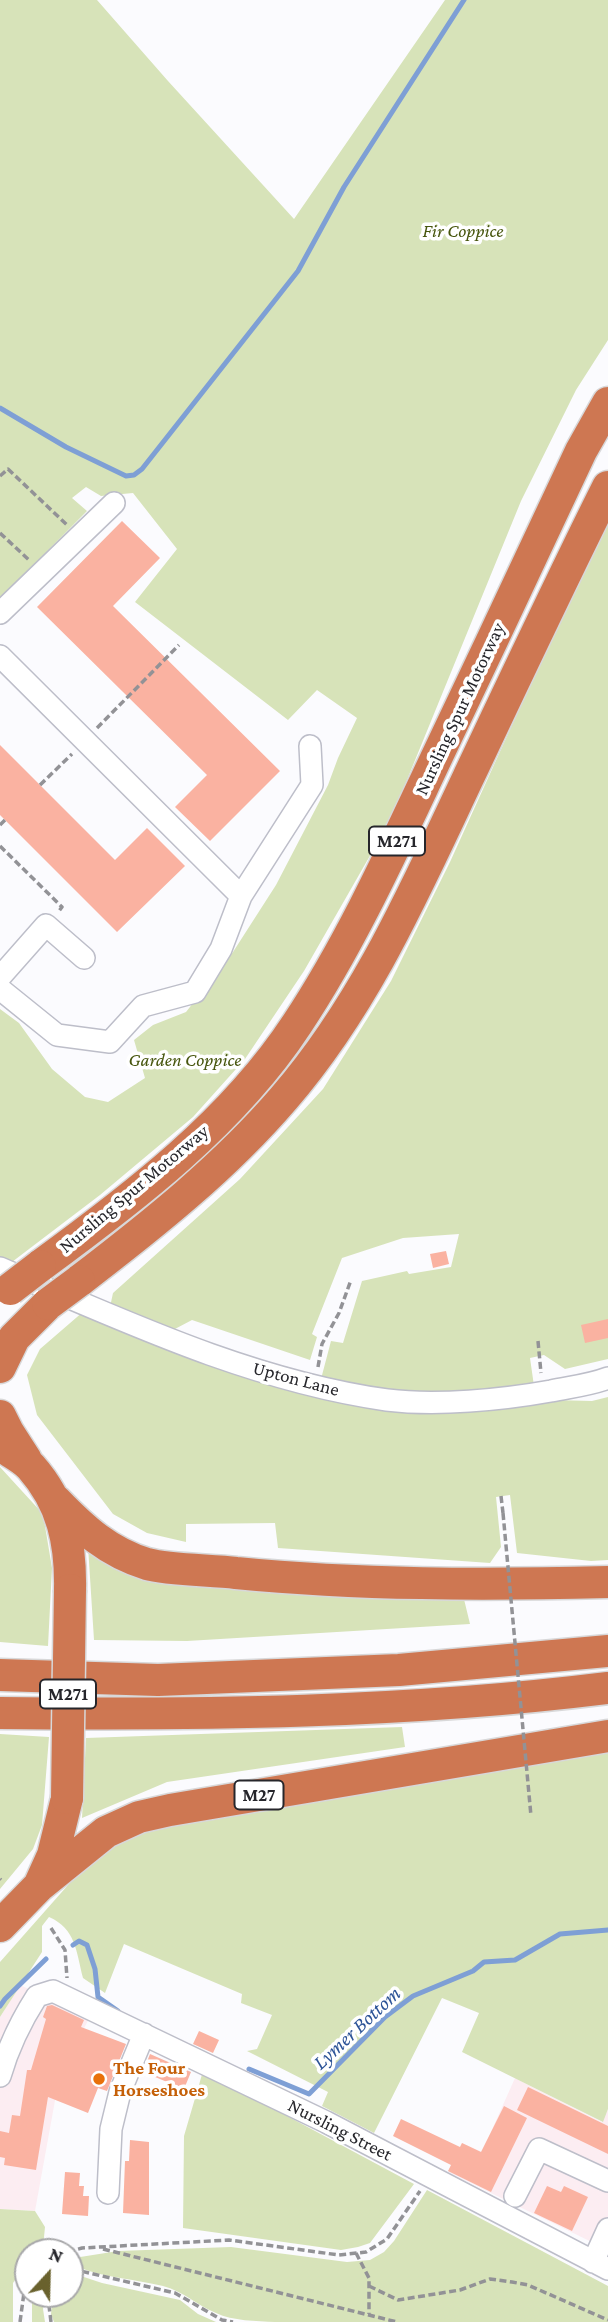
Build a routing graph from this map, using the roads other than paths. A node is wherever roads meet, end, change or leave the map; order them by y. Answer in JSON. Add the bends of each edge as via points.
{"nodes":[{"id":1,"x":608,"y":403,"type":"edge"},
{"id":2,"x":608,"y":487,"type":"edge"},
{"id":3,"x":114,"y":503,"type":"dead end"},
{"id":4,"x":0,"y":613,"type":"edge"},
{"id":5,"x":0,"y":656,"type":"edge"},
{"id":6,"x":310,"y":746,"type":"dead end"},
{"id":7,"x":241,"y":896,"type":"junction"},
{"id":8,"x":84,"y":958,"type":"dead end"},
{"id":9,"x":0,"y":977,"type":"edge"},
{"id":10,"x":0,"y":989,"type":"edge"},
{"id":11,"x":3,"y":1284,"type":"edge"},
{"id":12,"x":0,"y":1367,"type":"edge"},
{"id":13,"x":608,"y":1378,"type":"edge"},
{"id":14,"x":0,"y":1416,"type":"edge"},
{"id":15,"x":0,"y":1445,"type":"edge"},
{"id":16,"x":30,"y":1465,"type":"junction"},
{"id":17,"x":56,"y":1501,"type":"junction"},
{"id":18,"x":608,"y":1582,"type":"edge"},
{"id":19,"x":608,"y":1651,"type":"edge"},
{"id":20,"x":0,"y":1675,"type":"edge"},
{"id":21,"x":608,"y":1688,"type":"edge"},
{"id":22,"x":0,"y":1713,"type":"edge"},
{"id":23,"x":608,"y":1736,"type":"edge"},
{"id":24,"x":39,"y":1885,"type":"junction"},
{"id":25,"x":0,"y":1926,"type":"edge"},
{"id":26,"x":144,"y":2034,"type":"junction"},
{"id":27,"x":0,"y":2076,"type":"edge"},
{"id":28,"x":608,"y":2181,"type":"edge"},
{"id":29,"x":108,"y":2193,"type":"dead end"},
{"id":30,"x":515,"y":2196,"type":"dead end"},
{"id":31,"x":608,"y":2230,"type":"edge"},
{"id":32,"x":601,"y":2266,"type":"edge"}],
"edges":[{"from":1,"to":11,"type":"highway","name":"Nursling Spur Motorway","number":"M271","bridge":true,"via":[[581,451],[398,840],[297,1025],[201,1137],[103,1220],[40,1266]]},
{"from":2,"to":12,"type":"highway","name":"Nursling Spur Motorway","number":"M271","bridge":true,"via":[[433,853],[372,975],[344,1017],[285,1097],[248,1138],[149,1228],[48,1304],[14,1338]]},
{"from":3,"to":4,"type":"street"},
{"from":5,"to":7,"type":"street"},
{"from":6,"to":7,"type":"street","via":[[312,785]]},
{"from":7,"to":10,"type":"street","via":[[221,949],[195,992],[143,1006],[110,1042],[57,1035]]},
{"from":8,"to":9,"type":"street","via":[[46,925]]},
{"from":11,"to":13,"type":"street","name":"Upton Lane","via":[[314,1387],[402,1400],[454,1401],[519,1397]]},
{"from":14,"to":16,"type":"highway","number":"M271"},
{"from":15,"to":16,"type":"highway","number":"M271"},
{"from":16,"to":17,"type":"highway","number":"M271"},
{"from":17,"to":18,"type":"highway","via":[[86,1532],[148,1564],[274,1577],[488,1585]]},
{"from":17,"to":24,"type":"highway","number":"M271","bridge":true,"via":[[70,1563],[67,1798],[53,1854]]},
{"from":19,"to":20,"type":"highway","via":[[399,1670],[184,1679]]},
{"from":21,"to":22,"type":"highway","via":[[360,1708]]},
{"from":23,"to":24,"type":"highway","number":"M27","via":[[139,1818],[106,1832]]},
{"from":24,"to":25,"type":"highway","number":"M271"},
{"from":26,"to":27,"type":"street","name":"Nursling Street","via":[[68,1997],[53,1992],[37,1996],[14,2037]]},
{"from":26,"to":29,"type":"street","via":[[120,2092],[111,2129]]},
{"from":26,"to":32,"type":"street","name":"Nursling Street","via":[[326,2122]]},
{"from":28,"to":30,"type":"street","via":[[538,2149]]},
{"from":31,"to":32,"type":"street"}]}
